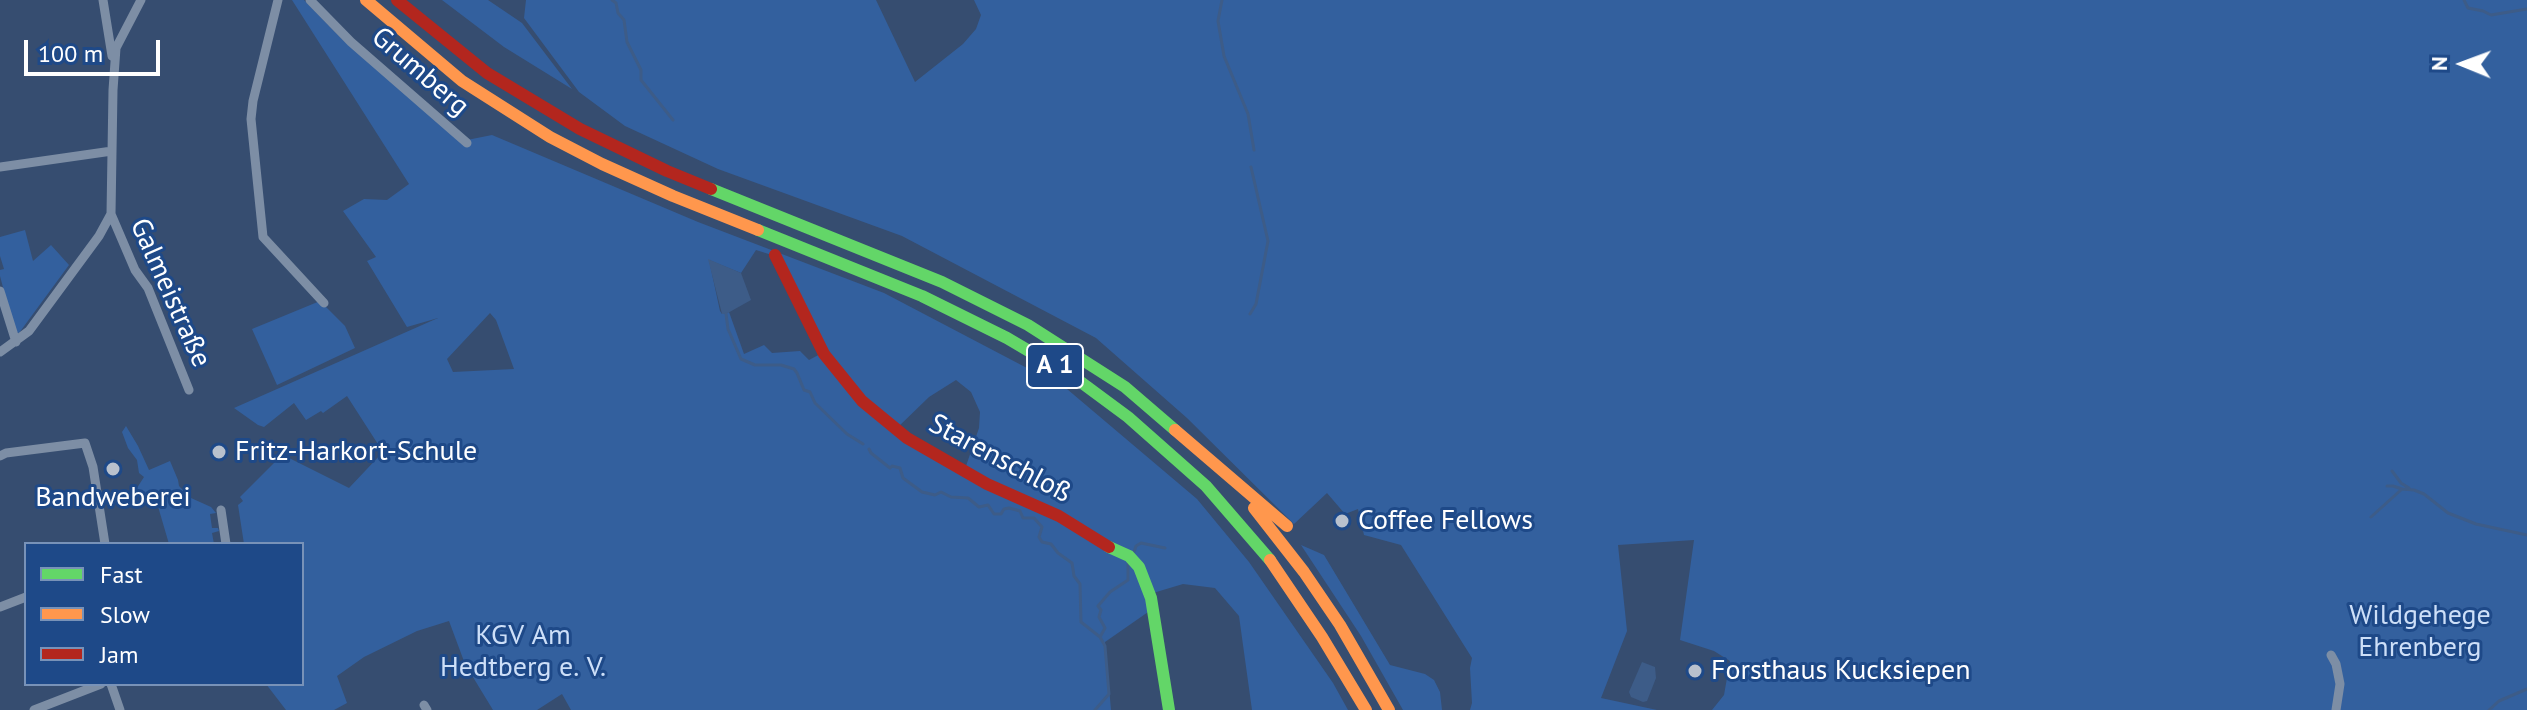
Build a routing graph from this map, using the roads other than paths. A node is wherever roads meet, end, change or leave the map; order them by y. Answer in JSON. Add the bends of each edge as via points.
{"nodes":[{"id":1,"x":103,"y":0,"type":"edge"},
{"id":2,"x":141,"y":0,"type":"edge"},
{"id":3,"x":278,"y":0,"type":"edge"},
{"id":4,"x":310,"y":0,"type":"edge"},
{"id":5,"x":366,"y":0,"type":"edge"},
{"id":6,"x":397,"y":0,"type":"edge"},
{"id":7,"x":114,"y":65,"type":"junction"},
{"id":8,"x":467,"y":143,"type":"dead end"},
{"id":9,"x":112,"y":151,"type":"junction"},
{"id":10,"x":0,"y":167,"type":"edge"},
{"id":11,"x":111,"y":214,"type":"junction"},
{"id":12,"x":775,"y":255,"type":"dead end"},
{"id":13,"x":0,"y":291,"type":"edge"},
{"id":14,"x":324,"y":303,"type":"dead end"},
{"id":15,"x":16,"y":342,"type":"junction"},
{"id":16,"x":0,"y":352,"type":"edge"},
{"id":17,"x":189,"y":390,"type":"dead end"},
{"id":18,"x":0,"y":456,"type":"edge"},
{"id":19,"x":1230,"y":479,"type":"junction"},
{"id":20,"x":221,"y":510,"type":"dead end"},
{"id":21,"x":1287,"y":526,"type":"dead end"},
{"id":22,"x":105,"y":542,"type":"edge"},
{"id":23,"x":226,"y":542,"type":"edge"},
{"id":24,"x":24,"y":598,"type":"edge"},
{"id":25,"x":0,"y":607,"type":"edge"},
{"id":26,"x":2331,"y":655,"type":"dead end"},
{"id":27,"x":96,"y":686,"type":"edge"},
{"id":28,"x":112,"y":686,"type":"edge"},
{"id":29,"x":34,"y":710,"type":"edge"},
{"id":30,"x":120,"y":710,"type":"edge"},
{"id":31,"x":1169,"y":710,"type":"edge"},
{"id":32,"x":1366,"y":710,"type":"edge"},
{"id":33,"x":1389,"y":710,"type":"edge"},
{"id":34,"x":2336,"y":710,"type":"edge"}],
"edges":[{"from":1,"to":7,"type":"street"},
{"from":2,"to":7,"type":"street","via":[[116,48]]},
{"from":3,"to":14,"type":"street","via":[[251,119],[263,237]]},
{"from":4,"to":8,"type":"street","name":"Grumberg"},
{"from":5,"to":32,"type":"main road","number":"A 1","via":[[462,81],[550,137],[602,164],[922,296],[1078,380],[1206,486],[1274,565]]},
{"from":6,"to":19,"type":"main road","number":"A 1","via":[[487,73],[555,115],[667,171],[942,282],[1028,325],[1125,387]]},
{"from":7,"to":9,"type":"street"},
{"from":9,"to":10,"type":"street"},
{"from":9,"to":11,"type":"street"},
{"from":11,"to":15,"type":"street","via":[[43,313]]},
{"from":11,"to":17,"type":"street","name":"Galmeistraße"},
{"from":12,"to":31,"type":"main road","name":"Starenschloß","via":[[824,354],[862,401],[907,438],[987,484],[1059,516],[1139,567],[1151,598]]},
{"from":13,"to":15,"type":"street"},
{"from":15,"to":16,"type":"street"},
{"from":18,"to":22,"type":"street","via":[[85,443]]},
{"from":19,"to":21,"type":"main road"},
{"from":19,"to":33,"type":"main road","number":"A 1","via":[[1304,572]]},
{"from":20,"to":23,"type":"street"},
{"from":24,"to":25,"type":"street"},
{"from":26,"to":34,"type":"street","via":[[2340,684]]},
{"from":27,"to":29,"type":"street"},
{"from":28,"to":30,"type":"street"}]}
